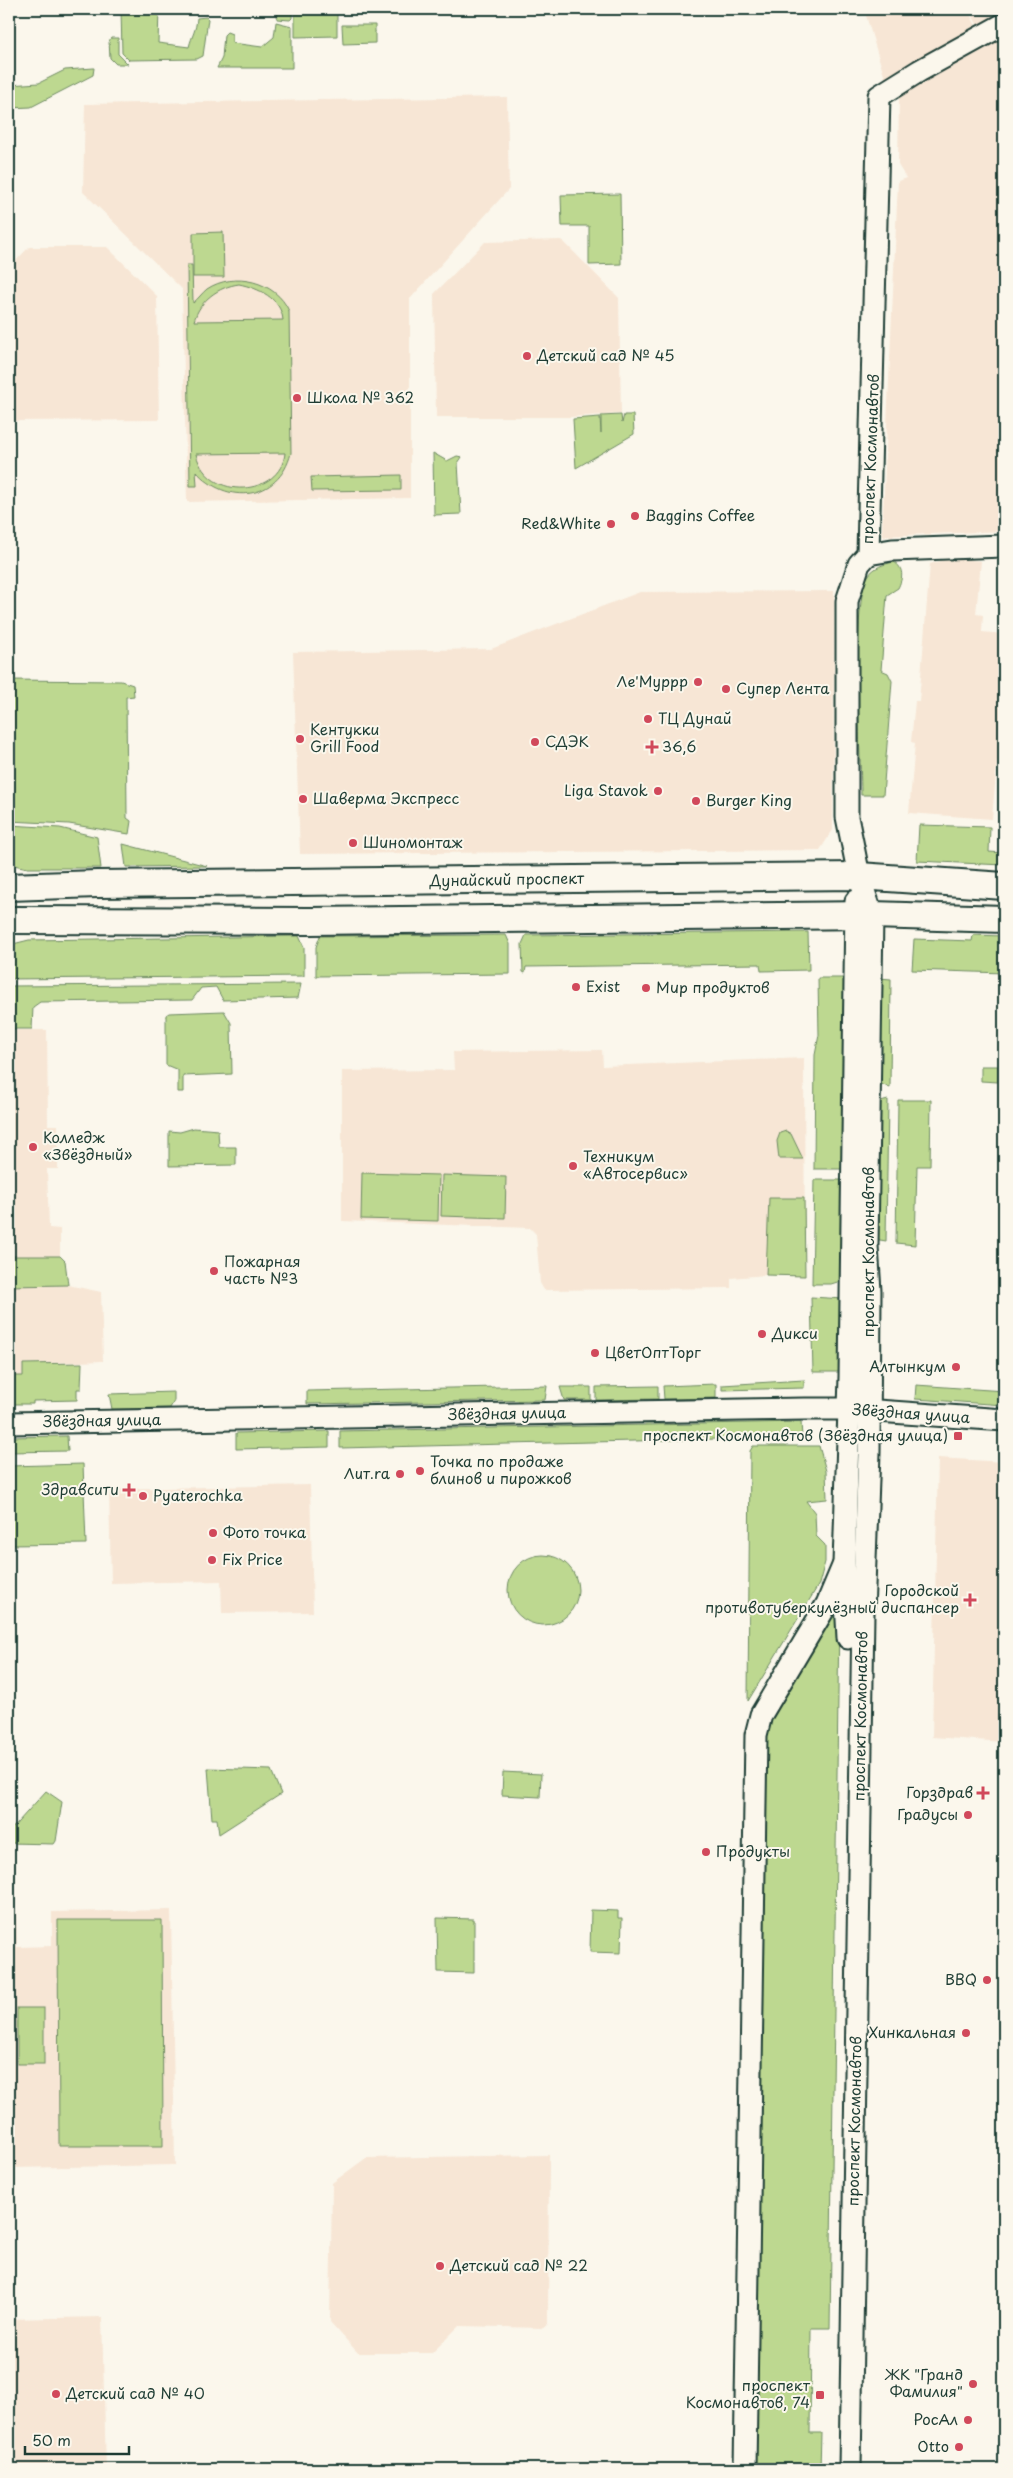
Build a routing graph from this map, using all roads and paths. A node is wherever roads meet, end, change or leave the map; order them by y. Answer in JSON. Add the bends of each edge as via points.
{"nodes":[{"id":1,"x":1004,"y":24,"type":"edge"},
{"id":2,"x":1004,"y":546,"type":"edge"},
{"id":3,"x":868,"y":554,"type":"junction"},
{"id":4,"x":9,"y":869,"type":"edge"},
{"id":5,"x":859,"y":876,"type":"junction"},
{"id":6,"x":97,"y":884,"type":"junction"},
{"id":7,"x":9,"y":886,"type":"edge"},
{"id":8,"x":1004,"y":886,"type":"edge"},
{"id":9,"x":863,"y":915,"type":"junction"},
{"id":10,"x":1004,"y":919,"type":"edge"},
{"id":11,"x":9,"y":920,"type":"edge"},
{"id":12,"x":38,"y":920,"type":"junction"},
{"id":13,"x":9,"y":936,"type":"edge"},
{"id":14,"x":858,"y":1410,"type":"junction"},
{"id":15,"x":1004,"y":1420,"type":"edge"},
{"id":16,"x":9,"y":1423,"type":"edge"},
{"id":17,"x":844,"y":1564,"type":"junction"},
{"id":18,"x":745,"y":2469,"type":"edge"},
{"id":19,"x":835,"y":2469,"type":"edge"},
{"id":20,"x":850,"y":2469,"type":"edge"}],
"edges":[{"from":1,"to":3,"type":"street","name":"проспект Космонавтов","via":[[879,96]]},
{"from":2,"to":3,"type":"street","via":[[892,550]]},
{"from":3,"to":5,"type":"street","name":"проспект Космонавтов","via":[[859,564],[847,601],[847,817]]},
{"from":4,"to":6,"type":"main road","via":[[67,874]]},
{"from":5,"to":6,"type":"main road","name":"Дунайский проспект"},
{"from":5,"to":8,"type":"main road","name":"Дунайский проспект"},
{"from":5,"to":9,"type":"street","name":"проспект Космонавтов"},
{"from":6,"to":7,"type":"main road","name":"Дунайский проспект"},
{"from":9,"to":10,"type":"main road"},
{"from":9,"to":12,"type":"main road","via":[[310,921]]},
{"from":9,"to":14,"type":"street","name":"проспект Космонавтов"},
{"from":11,"to":12,"type":"main road"},
{"from":12,"to":13,"type":"main road"},
{"from":14,"to":15,"type":"street","name":"Звёздная улица"},
{"from":14,"to":16,"type":"street","name":"Звёздная улица"},
{"from":14,"to":17,"type":"street","name":"проспект Космонавтов"},
{"from":14,"to":20,"type":"street","name":"проспект Космонавтов","via":[[868,1453],[862,1622]]},
{"from":17,"to":18,"type":"street","via":[[826,1604],[761,1715],[756,1735]]},
{"from":17,"to":19,"type":"street","name":"проспект Космонавтов","via":[[848,1610]]}]}
